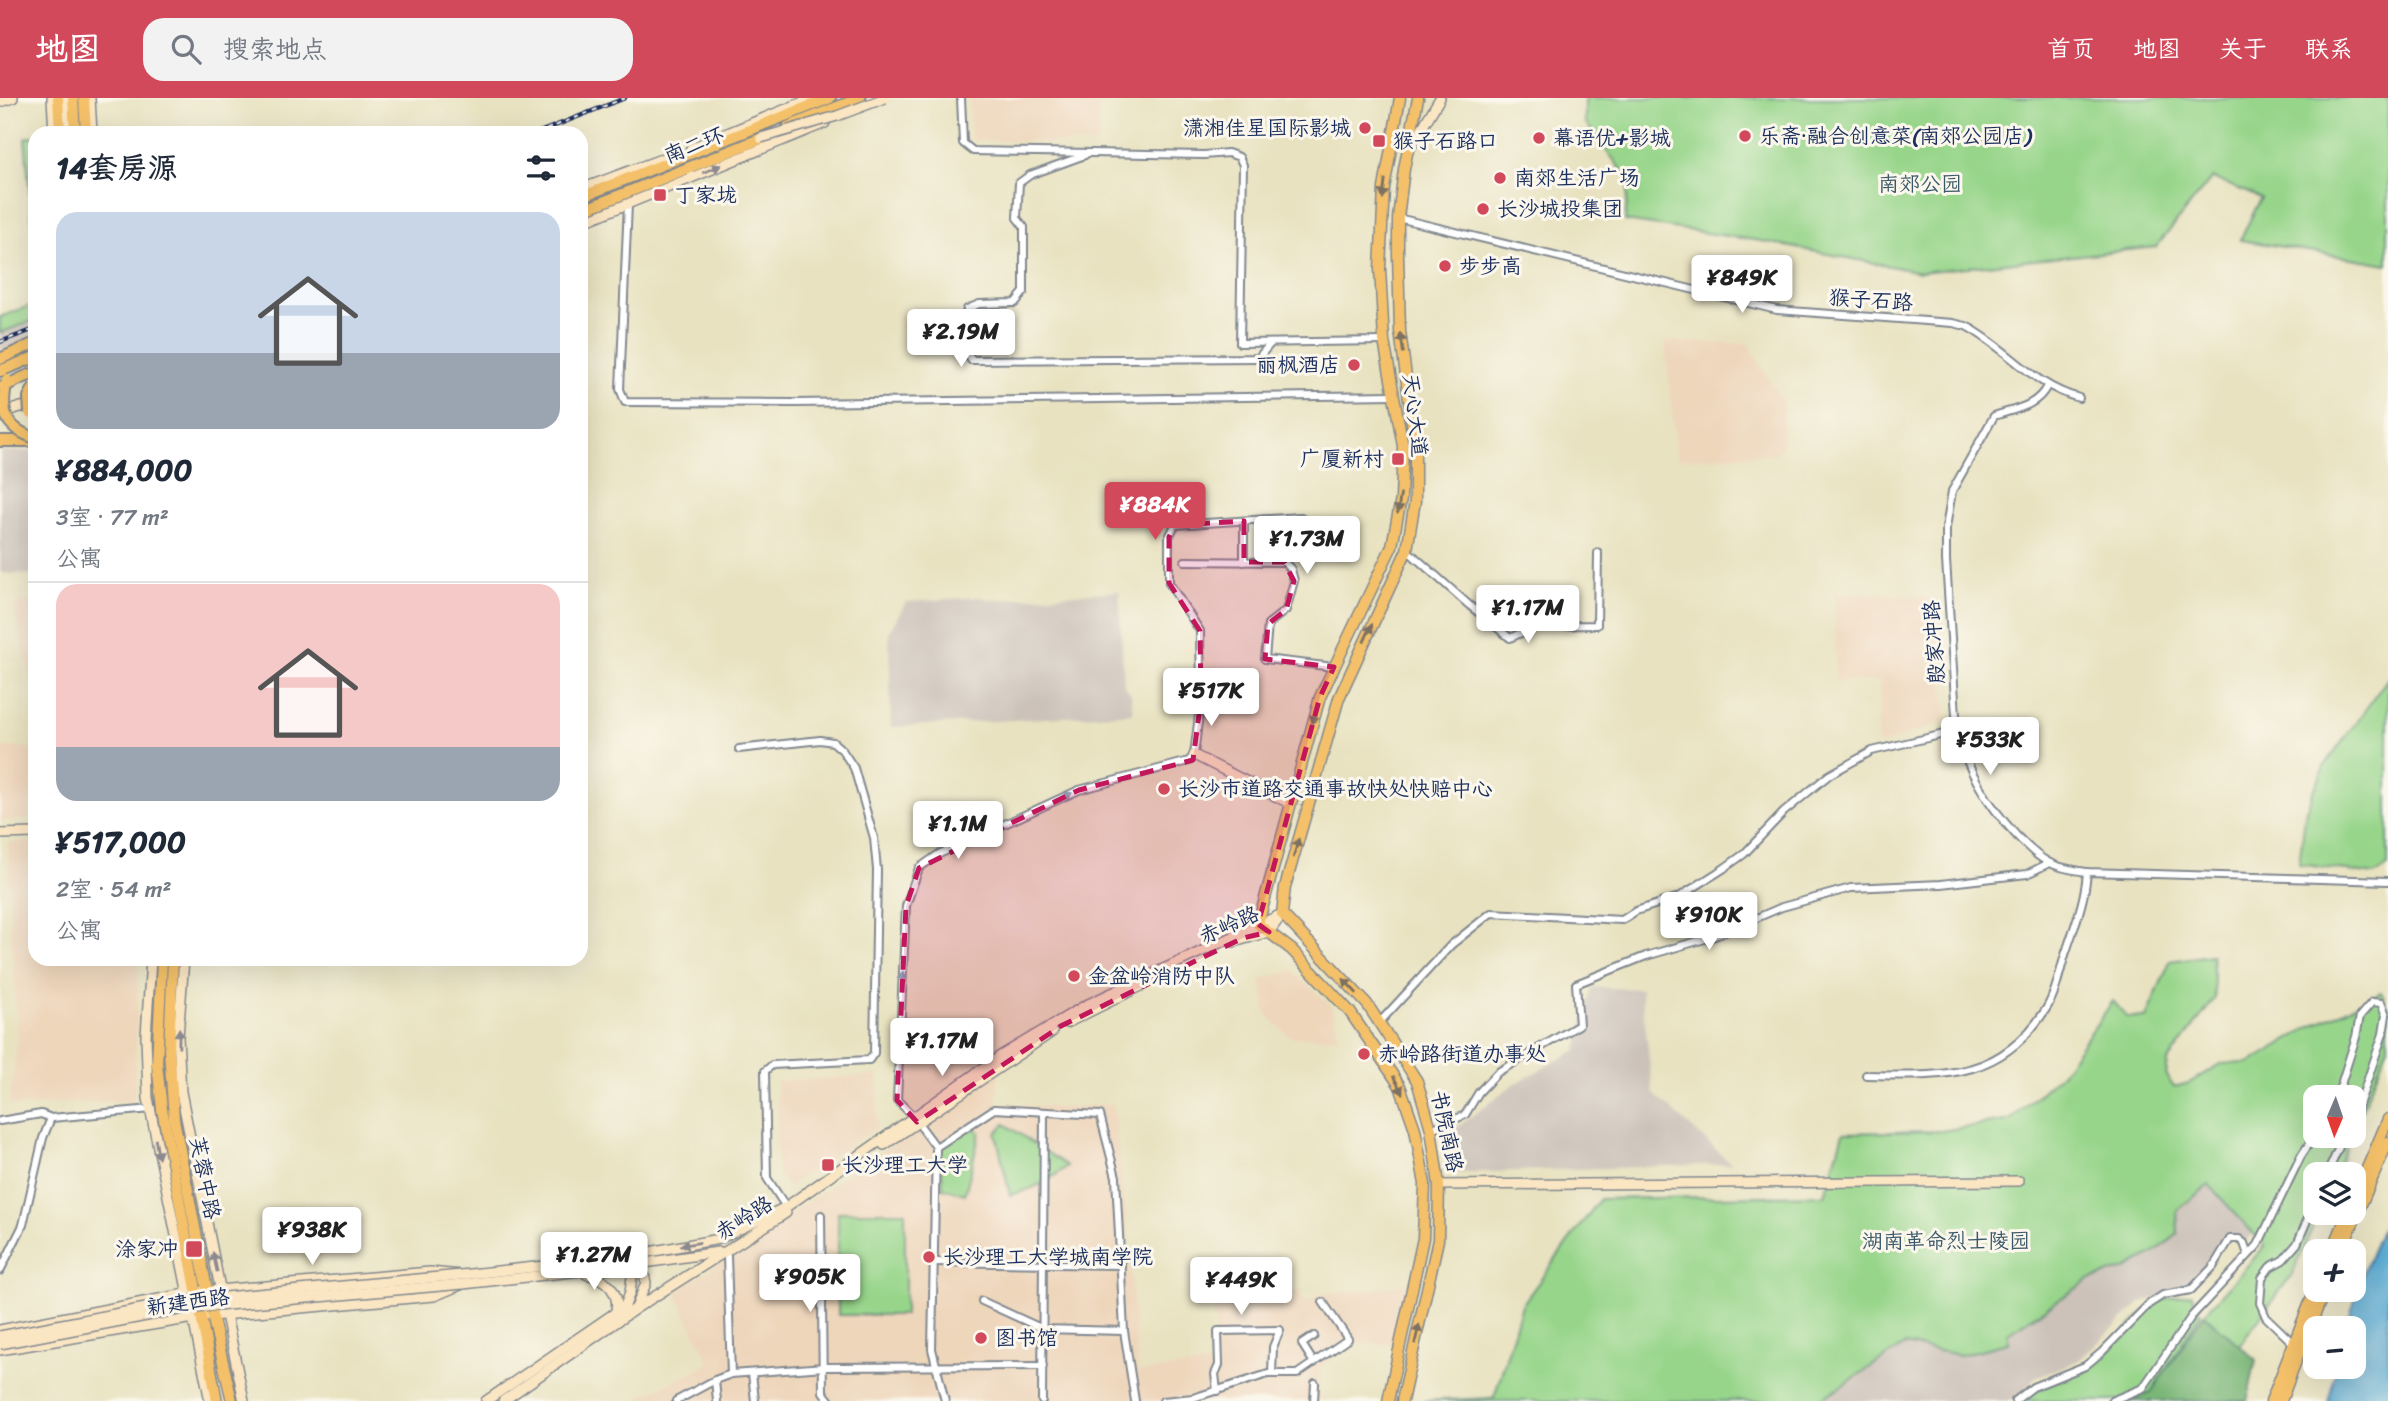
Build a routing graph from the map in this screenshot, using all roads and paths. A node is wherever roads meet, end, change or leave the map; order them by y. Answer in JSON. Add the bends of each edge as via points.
{"nodes":[{"id":1,"x":13,"y":98,"type":"edge"},
{"id":2,"x":52,"y":98,"type":"edge"},
{"id":3,"x":66,"y":98,"type":"edge"},
{"id":4,"x":84,"y":98,"type":"edge"},
{"id":5,"x":90,"y":98,"type":"edge"},
{"id":6,"x":814,"y":98,"type":"edge"},
{"id":7,"x":830,"y":98,"type":"edge"},
{"id":8,"x":860,"y":98,"type":"edge"},
{"id":9,"x":883,"y":98,"type":"edge"},
{"id":10,"x":961,"y":98,"type":"edge"},
{"id":11,"x":1398,"y":98,"type":"edge"},
{"id":12,"x":1418,"y":98,"type":"edge"},
{"id":13,"x":1440,"y":98,"type":"edge"},
{"id":14,"x":0,"y":102,"type":"edge"},
{"id":15,"x":54,"y":126,"type":"edge"},
{"id":16,"x":68,"y":126,"type":"edge"},
{"id":17,"x":86,"y":126,"type":"edge"},
{"id":18,"x":92,"y":126,"type":"edge"},
{"id":19,"x":760,"y":132,"type":"junction"},
{"id":20,"x":1090,"y":153,"type":"junction"},
{"id":21,"x":1407,"y":155,"type":"junction"},
{"id":22,"x":588,"y":186,"type":"edge"},
{"id":23,"x":588,"y":194,"type":"edge"},
{"id":24,"x":628,"y":204,"type":"junction"},
{"id":25,"x":588,"y":208,"type":"edge"},
{"id":26,"x":1398,"y":218,"type":"junction"},
{"id":27,"x":588,"y":220,"type":"edge"},
{"id":28,"x":1384,"y":341,"type":"junction"},
{"id":29,"x":1270,"y":343,"type":"junction"},
{"id":30,"x":28,"y":346,"type":"edge"},
{"id":31,"x":0,"y":359,"type":"edge"},
{"id":32,"x":28,"y":360,"type":"edge"},
{"id":33,"x":28,"y":362,"type":"edge"},
{"id":34,"x":0,"y":371,"type":"edge"},
{"id":35,"x":28,"y":376,"type":"edge"},
{"id":36,"x":2047,"y":386,"type":"junction"},
{"id":37,"x":0,"y":388,"type":"edge"},
{"id":38,"x":1395,"y":395,"type":"junction"},
{"id":39,"x":2079,"y":398,"type":"dead end"},
{"id":40,"x":28,"y":407,"type":"edge"},
{"id":41,"x":0,"y":414,"type":"edge"},
{"id":42,"x":28,"y":435,"type":"edge"},
{"id":43,"x":28,"y":439,"type":"edge"},
{"id":44,"x":0,"y":441,"type":"edge"},
{"id":45,"x":1301,"y":517,"type":"dead end"},
{"id":46,"x":1244,"y":521,"type":"junction"},
{"id":47,"x":1407,"y":550,"type":"junction"},
{"id":48,"x":1598,"y":553,"type":"dead end"},
{"id":49,"x":1185,"y":561,"type":"dead end"},
{"id":50,"x":1244,"y":562,"type":"junction"},
{"id":51,"x":1334,"y":667,"type":"junction"},
{"id":52,"x":1957,"y":731,"type":"junction"},
{"id":53,"x":739,"y":749,"type":"dead end"},
{"id":54,"x":1194,"y":754,"type":"junction"},
{"id":55,"x":1290,"y":803,"type":"junction"},
{"id":56,"x":0,"y":834,"type":"edge"},
{"id":57,"x":28,"y":834,"type":"edge"},
{"id":58,"x":2049,"y":863,"type":"junction"},
{"id":59,"x":2087,"y":872,"type":"junction"},
{"id":60,"x":2388,"y":881,"type":"edge"},
{"id":61,"x":1282,"y":915,"type":"junction"},
{"id":62,"x":1258,"y":923,"type":"junction"},
{"id":63,"x":1269,"y":932,"type":"junction"},
{"id":64,"x":151,"y":966,"type":"edge"},
{"id":65,"x":162,"y":966,"type":"edge"},
{"id":66,"x":173,"y":966,"type":"edge"},
{"id":67,"x":183,"y":966,"type":"edge"},
{"id":68,"x":1379,"y":1023,"type":"junction"},
{"id":69,"x":1866,"y":1074,"type":"dead end"},
{"id":70,"x":2341,"y":1085,"type":"edge"},
{"id":71,"x":2366,"y":1085,"type":"edge"},
{"id":72,"x":156,"y":1109,"type":"junction"},
{"id":73,"x":1044,"y":1112,"type":"junction"},
{"id":74,"x":51,"y":1118,"type":"junction"},
{"id":75,"x":915,"y":1119,"type":"junction"},
{"id":76,"x":2388,"y":1119,"type":"edge"},
{"id":77,"x":0,"y":1121,"type":"edge"},
{"id":78,"x":1432,"y":1129,"type":"junction"},
{"id":79,"x":2388,"y":1142,"type":"edge"},
{"id":80,"x":936,"y":1147,"type":"junction"},
{"id":81,"x":2306,"y":1148,"type":"edge"},
{"id":82,"x":2366,"y":1171,"type":"edge"},
{"id":83,"x":2019,"y":1181,"type":"dead end"},
{"id":84,"x":1439,"y":1185,"type":"junction"},
{"id":85,"x":786,"y":1207,"type":"junction"},
{"id":86,"x":821,"y":1215,"type":"dead end"},
{"id":87,"x":2305,"y":1225,"type":"edge"},
{"id":88,"x":2347,"y":1239,"type":"edge"},
{"id":89,"x":725,"y":1253,"type":"junction"},
{"id":90,"x":2248,"y":1255,"type":"junction"},
{"id":91,"x":636,"y":1259,"type":"junction"},
{"id":92,"x":934,"y":1262,"type":"junction"},
{"id":93,"x":1043,"y":1264,"type":"junction"},
{"id":94,"x":1121,"y":1265,"type":"junction"},
{"id":95,"x":0,"y":1271,"type":"edge"},
{"id":96,"x":577,"y":1272,"type":"junction"},
{"id":97,"x":462,"y":1280,"type":"junction"},
{"id":98,"x":220,"y":1290,"type":"junction"},
{"id":99,"x":207,"y":1291,"type":"junction"},
{"id":100,"x":192,"y":1293,"type":"junction"},
{"id":101,"x":982,"y":1301,"type":"dead end"},
{"id":102,"x":1323,"y":1302,"type":"dead end"},
{"id":103,"x":2310,"y":1302,"type":"edge"},
{"id":104,"x":2320,"y":1302,"type":"edge"},
{"id":105,"x":635,"y":1309,"type":"junction"},
{"id":106,"x":226,"y":1314,"type":"junction"},
{"id":107,"x":615,"y":1314,"type":"junction"},
{"id":108,"x":212,"y":1315,"type":"junction"},
{"id":109,"x":197,"y":1317,"type":"junction"},
{"id":110,"x":1043,"y":1329,"type":"junction"},
{"id":111,"x":0,"y":1330,"type":"edge"},
{"id":112,"x":1124,"y":1331,"type":"junction"},
{"id":113,"x":0,"y":1336,"type":"edge"},
{"id":114,"x":1314,"y":1336,"type":"dead end"},
{"id":115,"x":2292,"y":1343,"type":"junction"},
{"id":116,"x":0,"y":1344,"type":"edge"},
{"id":117,"x":0,"y":1350,"type":"edge"},
{"id":118,"x":1314,"y":1363,"type":"junction"},
{"id":119,"x":1042,"y":1366,"type":"junction"},
{"id":120,"x":825,"y":1367,"type":"junction"},
{"id":121,"x":936,"y":1367,"type":"junction"},
{"id":122,"x":752,"y":1373,"type":"junction"},
{"id":123,"x":731,"y":1374,"type":"junction"},
{"id":124,"x":1272,"y":1374,"type":"junction"},
{"id":125,"x":715,"y":1380,"type":"junction"},
{"id":126,"x":1315,"y":1384,"type":"dead end"},
{"id":127,"x":1217,"y":1391,"type":"junction"},
{"id":128,"x":210,"y":1401,"type":"edge"},
{"id":129,"x":217,"y":1401,"type":"edge"},
{"id":130,"x":232,"y":1401,"type":"edge"},
{"id":131,"x":244,"y":1401,"type":"edge"},
{"id":132,"x":486,"y":1401,"type":"edge"},
{"id":133,"x":503,"y":1401,"type":"edge"},
{"id":134,"x":676,"y":1401,"type":"edge"},
{"id":135,"x":717,"y":1401,"type":"edge"},
{"id":136,"x":755,"y":1401,"type":"edge"},
{"id":137,"x":830,"y":1401,"type":"edge"},
{"id":138,"x":945,"y":1401,"type":"edge"},
{"id":139,"x":1042,"y":1401,"type":"edge"},
{"id":140,"x":1135,"y":1401,"type":"edge"},
{"id":141,"x":1163,"y":1401,"type":"edge"},
{"id":142,"x":1314,"y":1401,"type":"edge"},
{"id":143,"x":1388,"y":1401,"type":"edge"},
{"id":144,"x":1402,"y":1401,"type":"edge"},
{"id":145,"x":2015,"y":1401,"type":"edge"},
{"id":146,"x":2111,"y":1401,"type":"edge"},
{"id":147,"x":2271,"y":1401,"type":"edge"},
{"id":148,"x":2281,"y":1401,"type":"edge"}],
"edges":[{"from":1,"to":14,"type":"main road"},
{"from":2,"to":15,"type":"main road"},
{"from":3,"to":16,"type":"highway"},
{"from":4,"to":17,"type":"highway"},
{"from":5,"to":18,"type":"main road"},
{"from":6,"to":19,"type":"main road"},
{"from":6,"to":22,"type":"main road"},
{"from":7,"to":19,"type":"highway","name":"南二环"},
{"from":8,"to":19,"type":"highway","name":"南二环","bridge":true},
{"from":9,"to":19,"type":"main road","bridge":true,"via":[[828,118]]},
{"from":24,"to":9,"type":"main road","one_way":true},
{"from":10,"to":20,"type":"street","via":[[963,143],[973,151]]},
{"from":11,"to":28,"type":"main road","name":"天心大道","one_way":true,"via":[[1381,210]]},
{"from":12,"to":21,"type":"main road","name":"天心大道"},
{"from":13,"to":21,"type":"main road"},
{"from":19,"to":23,"type":"highway","name":"南二环"},
{"from":19,"to":25,"type":"highway","name":"南二环"},
{"from":20,"to":29,"type":"street","via":[[1228,153],[1239,157],[1243,165],[1240,343]]},
{"from":20,"to":29,"type":"street","via":[[1019,183],[1017,219],[1024,227],[1024,292],[1015,303],[967,309],[964,344],[971,360],[1258,358]]},
{"from":21,"to":26,"type":"main road","name":"天心大道"},
{"from":24,"to":27,"type":"main road"},
{"from":24,"to":38,"type":"street","via":[[620,389],[625,402]]},
{"from":26,"to":36,"type":"street","name":"猴子石路","via":[[1777,310],[1966,326]]},
{"from":47,"to":26,"type":"main road","name":"天心大道","one_way":true,"via":[[1415,500],[1415,444],[1400,331]]},
{"from":28,"to":29,"type":"street"},
{"from":28,"to":38,"type":"main road","name":"天心大道"},
{"from":30,"to":31,"type":"highway"},
{"from":32,"to":34,"type":"highway"},
{"from":33,"to":42,"type":"highway","bridge":true,"via":[[7,380],[0,407],[10,426]]},
{"from":35,"to":37,"type":"highway","bridge":true},
{"from":36,"to":39,"type":"street","name":"猴子石路"},
{"from":36,"to":52,"type":"street","name":"殷家冲路","via":[[2030,404],[1994,416],[1952,491],[1946,560]]},
{"from":38,"to":51,"type":"main road","name":"天心大道","one_way":true,"via":[[1403,446],[1401,499],[1392,546]]},
{"from":40,"to":41,"type":"main road"},
{"from":43,"to":44,"type":"highway"},
{"from":45,"to":46,"type":"street"},
{"from":46,"to":50,"type":"street"},
{"from":46,"to":54,"type":"street","via":[[1175,525],[1169,537],[1169,583],[1200,631],[1201,699]]},
{"from":47,"to":48,"type":"street","via":[[1510,638],[1536,626],[1597,625]]},
{"from":61,"to":47,"type":"main road","name":"天心大道","one_way":true,"via":[[1285,887],[1339,698]]},
{"from":49,"to":50,"type":"street"},
{"from":50,"to":51,"type":"street","via":[[1284,562],[1294,580],[1286,610],[1268,624],[1265,659]]},
{"from":51,"to":55,"type":"main road","name":"天心大道","one_way":true,"via":[[1320,696]]},
{"from":52,"to":58,"type":"street","name":"殷家冲路","via":[[1984,797],[2022,841]]},
{"from":52,"to":68,"type":"street","via":[[1872,751],[1829,775],[1723,869],[1679,897],[1622,920],[1491,913],[1451,945]]},
{"from":53,"to":85,"type":"street","via":[[833,742],[854,768],[877,870],[874,1053],[869,1060],[772,1065],[765,1071],[767,1178]]},
{"from":54,"to":55,"type":"main road"},
{"from":75,"to":54,"type":"street","one_way":true,"via":[[897,1100],[906,906],[919,868],[939,854],[1079,790],[1189,761]]},
{"from":55,"to":62,"type":"main road","name":"天心大道"},
{"from":56,"to":57,"type":"main road"},
{"from":58,"to":59,"type":"street","name":"殷家冲路"},
{"from":58,"to":78,"type":"street","via":[[2027,874],[1851,888],[1782,907],[1715,936],[1646,956],[1576,984],[1579,1025],[1498,1072],[1465,1115]]},
{"from":59,"to":60,"type":"street","name":"殷家冲路"},
{"from":59,"to":69,"type":"street","via":[[2081,912],[2047,1008],[2006,1053],[1978,1068],[1951,1074]]},
{"from":61,"to":62,"type":"main road","name":"赤岭路"},
{"from":61,"to":63,"type":"main road","name":"赤岭路"},
{"from":68,"to":61,"type":"main road","name":"书院南路","one_way":true,"via":[[1367,1004]]},
{"from":62,"to":63,"type":"main road","name":"书院南路"},
{"from":62,"to":75,"type":"main road","name":"赤岭路","via":[[1086,1005],[1002,1055]]},
{"from":63,"to":75,"type":"main road","name":"赤岭路","via":[[1242,937],[1061,1026]]},
{"from":63,"to":143,"type":"main road","name":"书院南路","one_way":true,"via":[[1350,1012],[1400,1086],[1415,1129],[1424,1184],[1423,1238]]},
{"from":64,"to":72,"type":"main road","via":[[146,1067]]},
{"from":65,"to":72,"type":"main road","name":"芙蓉中路"},
{"from":66,"to":99,"type":"main road","name":"芙蓉中路","via":[[171,1093]]},
{"from":98,"to":67,"type":"main road","one_way":true,"via":[[181,1092],[178,1037]]},
{"from":68,"to":78,"type":"main road","name":"书院南路","via":[[1417,1081]]},
{"from":70,"to":71,"type":"street","via":[[2360,1016],[2372,1002],[2381,1003],[2386,1015],[2383,1034]]},
{"from":72,"to":74,"type":"street"},
{"from":72,"to":100,"type":"main road","name":"芙蓉中路","one_way":true},
{"from":73,"to":80,"type":"street","via":[[994,1109]]},
{"from":73,"to":93,"type":"street"},
{"from":73,"to":94,"type":"street","via":[[1100,1115],[1116,1177]]},
{"from":74,"to":77,"type":"street","via":[[41,1114]]},
{"from":74,"to":95,"type":"street","via":[[23,1225]]},
{"from":75,"to":80,"type":"street"},
{"from":75,"to":85,"type":"main road","name":"赤岭路"},
{"from":75,"to":89,"type":"main road","name":"赤岭路"},
{"from":76,"to":82,"type":"main road"},
{"from":78,"to":84,"type":"main road","name":"书院南路"},
{"from":79,"to":88,"type":"main road"},
{"from":80,"to":92,"type":"street"},
{"from":81,"to":90,"type":"street","via":[[2258,1245]]},
{"from":83,"to":84,"type":"main road"},
{"from":144,"to":84,"type":"main road","name":"书院南路","one_way":true,"via":[[1438,1240]]},
{"from":85,"to":91,"type":"main road","name":"赤岭路","one_way":true,"via":[[719,1239]]},
{"from":86,"to":120,"type":"street"},
{"from":87,"to":115,"type":"street","via":[[2297,1244],[2262,1278],[2260,1290],[2266,1317]]},
{"from":89,"to":91,"type":"main road","name":"新建西路"},
{"from":89,"to":105,"type":"main road","name":"赤岭路"},
{"from":89,"to":123,"type":"street"},
{"from":90,"to":145,"type":"street","via":[[2244,1243],[2230,1240],[2192,1290],[2163,1295],[2085,1366],[2033,1387]]},
{"from":90,"to":146,"type":"street","via":[[2191,1317],[2143,1388]]},
{"from":91,"to":96,"type":"main road","name":"新建西路"},
{"from":91,"to":97,"type":"main road","name":"新建西路"},
{"from":91,"to":105,"type":"main road","via":[[646,1283]]},
{"from":91,"to":107,"type":"main road","via":[[625,1306]]},
{"from":92,"to":93,"type":"street"},
{"from":92,"to":121,"type":"street","via":[[932,1349]]},
{"from":93,"to":94,"type":"street"},
{"from":93,"to":110,"type":"street"},
{"from":94,"to":112,"type":"street"},
{"from":96,"to":97,"type":"main road","name":"新建西路"},
{"from":96,"to":107,"type":"main road","via":[[598,1276],[609,1284],[615,1294]]},
{"from":97,"to":98,"type":"main road","name":"新建西路","via":[[430,1272]]},
{"from":97,"to":106,"type":"main road","name":"新建西路","via":[[434,1296]]},
{"from":97,"to":113,"type":"main road","name":"新建西路","bridge":true,"via":[[182,1301]]},
{"from":97,"to":116,"type":"main road","name":"新建西路","bridge":true,"via":[[183,1309]]},
{"from":98,"to":99,"type":"main road","name":"新建西路"},
{"from":98,"to":106,"type":"main road"},
{"from":99,"to":100,"type":"main road","name":"新建西路"},
{"from":99,"to":108,"type":"main road","name":"芙蓉中路"},
{"from":100,"to":109,"type":"main road","name":"芙蓉中路"},
{"from":100,"to":111,"type":"main road","name":"新建西路"},
{"from":101,"to":110,"type":"street"},
{"from":102,"to":118,"type":"street","via":[[1348,1339]]},
{"from":103,"to":115,"type":"main road"},
{"from":104,"to":148,"type":"main road"},
{"from":105,"to":133,"type":"main road","name":"赤岭路"},
{"from":106,"to":108,"type":"main road","name":"新建西路"},
{"from":106,"to":131,"type":"main road"},
{"from":107,"to":132,"type":"main road"},
{"from":108,"to":109,"type":"main road","name":"新建西路"},
{"from":108,"to":130,"type":"main road","name":"芙蓉中路"},
{"from":109,"to":117,"type":"main road","name":"新建西路"},
{"from":109,"to":128,"type":"main road"},
{"from":109,"to":129,"type":"main road","name":"芙蓉中路"},
{"from":110,"to":112,"type":"street"},
{"from":110,"to":119,"type":"street"},
{"from":112,"to":140,"type":"street"},
{"from":114,"to":118,"type":"street","via":[[1302,1344]]},
{"from":115,"to":147,"type":"main road"},
{"from":118,"to":124,"type":"street","via":[[1297,1374]]},
{"from":119,"to":121,"type":"street"},
{"from":119,"to":139,"type":"street"},
{"from":120,"to":121,"type":"street"},
{"from":120,"to":122,"type":"street"},
{"from":120,"to":137,"type":"street","via":[[823,1392]]},
{"from":121,"to":138,"type":"street"},
{"from":122,"to":123,"type":"street"},
{"from":122,"to":136,"type":"street"},
{"from":123,"to":125,"type":"street"},
{"from":124,"to":127,"type":"street"},
{"from":124,"to":127,"type":"street","via":[[1273,1347],[1280,1330],[1218,1331]]},
{"from":125,"to":134,"type":"street"},
{"from":125,"to":135,"type":"street"},
{"from":126,"to":142,"type":"street"},
{"from":127,"to":141,"type":"street"}]}
